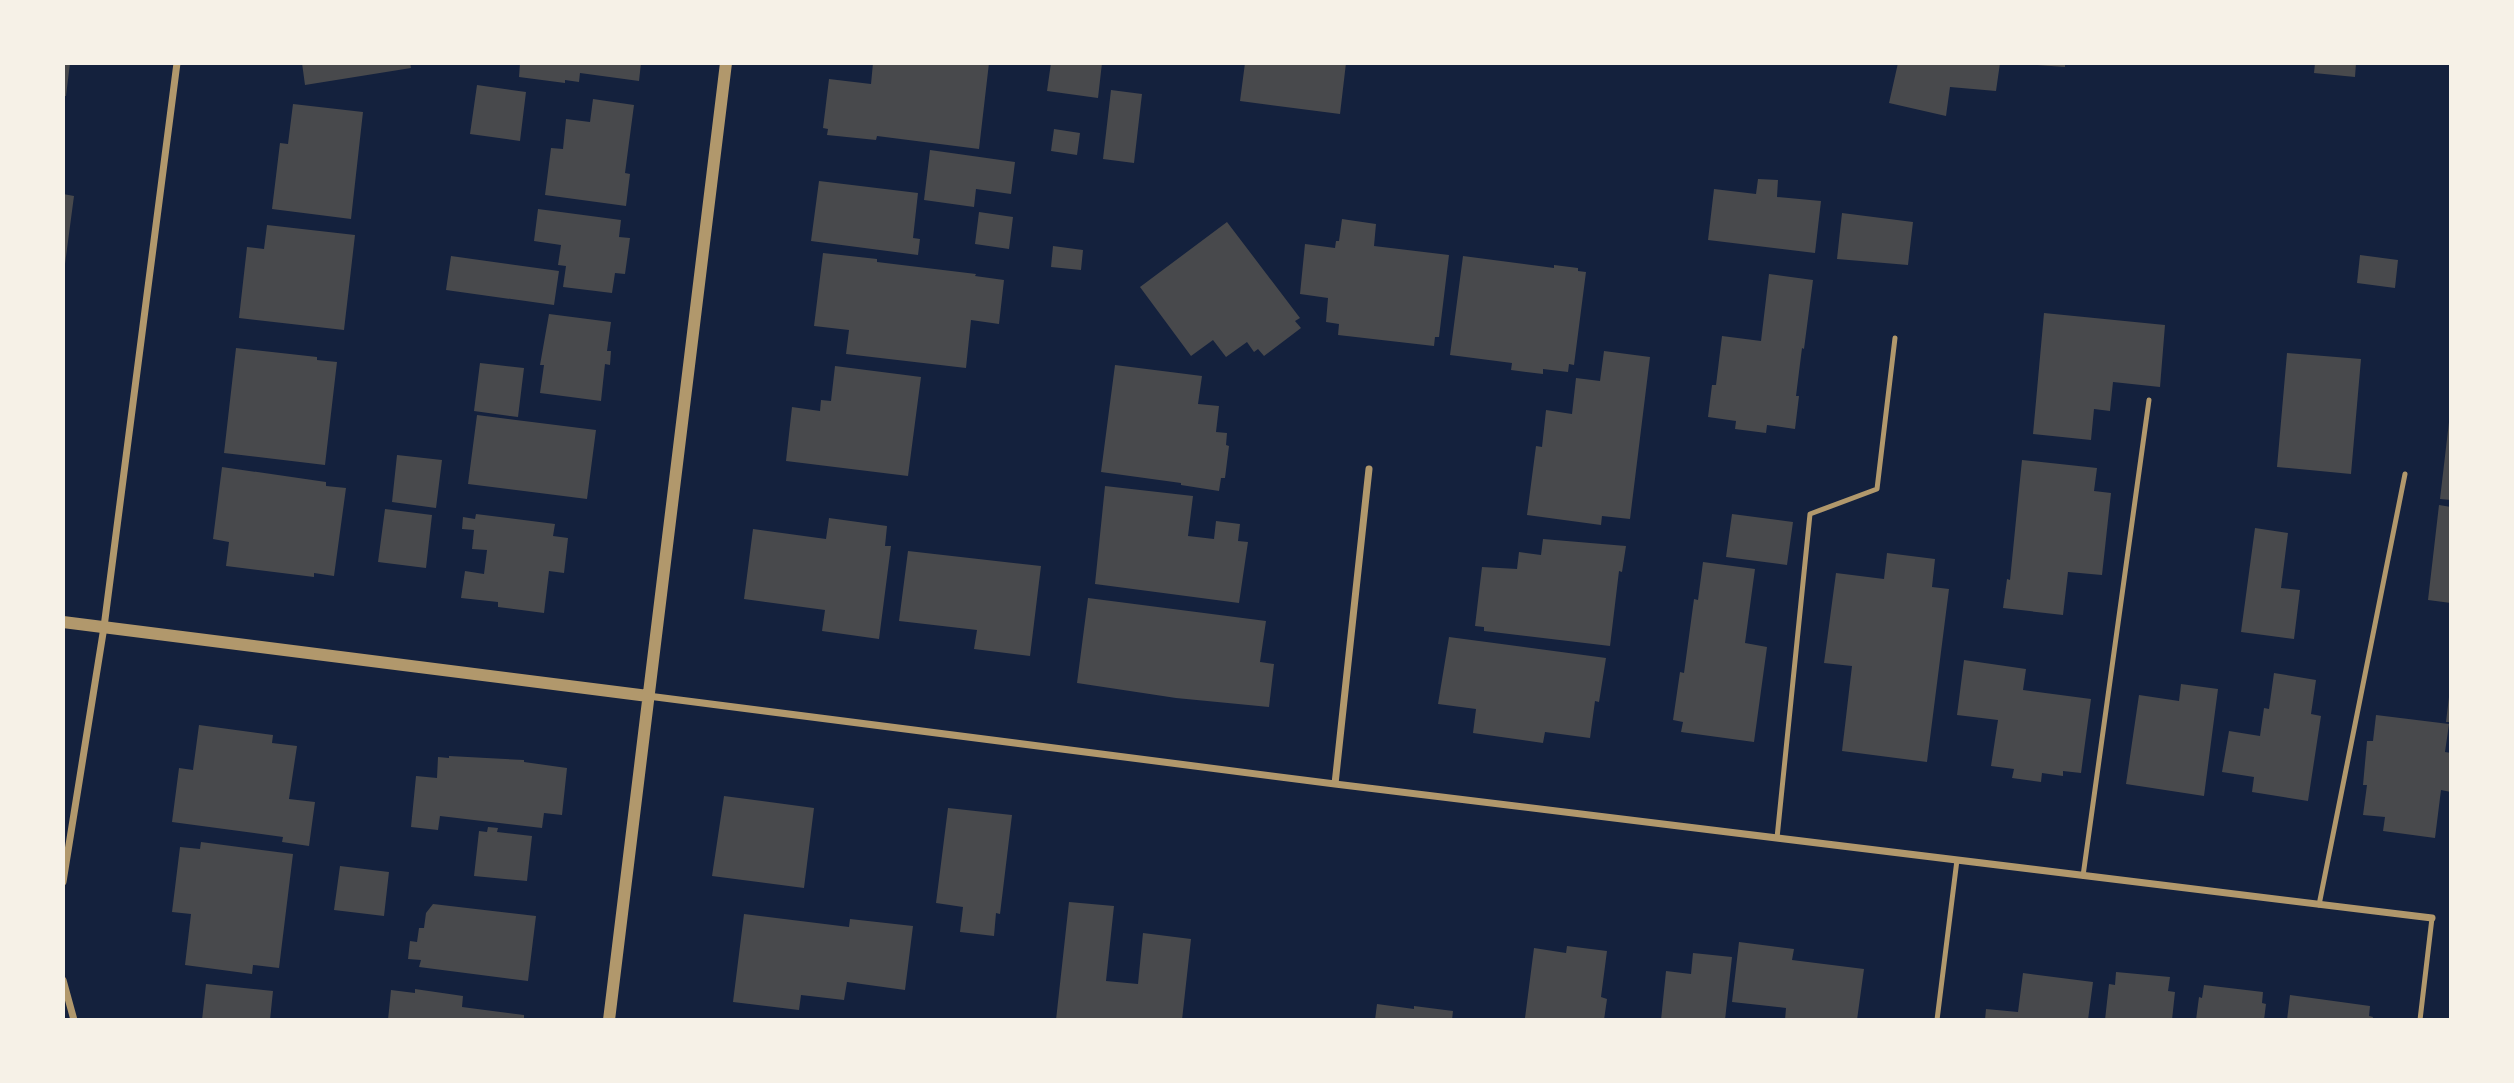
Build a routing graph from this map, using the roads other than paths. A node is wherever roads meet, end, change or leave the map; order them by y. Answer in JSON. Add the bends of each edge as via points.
{"nodes":[{"id":1,"x":177,"y":63,"type":"edge"},
{"id":2,"x":726,"y":63,"type":"edge"},
{"id":3,"x":1895,"y":338,"type":"dead end"},
{"id":4,"x":2149,"y":400,"type":"dead end"},
{"id":5,"x":1369,"y":469,"type":"dead end"},
{"id":6,"x":2405,"y":474,"type":"dead end"},
{"id":7,"x":63,"y":622,"type":"edge"},
{"id":8,"x":104,"y":627,"type":"junction"},
{"id":9,"x":648,"y":696,"type":"junction"},
{"id":10,"x":1335,"y":784,"type":"junction"},
{"id":11,"x":1777,"y":838,"type":"junction"},
{"id":12,"x":1957,"y":860,"type":"junction"},
{"id":13,"x":2083,"y":876,"type":"junction"},
{"id":14,"x":63,"y":882,"type":"edge"},
{"id":15,"x":2319,"y":905,"type":"junction"},
{"id":16,"x":2432,"y":919,"type":"joint"},
{"id":17,"x":63,"y":980,"type":"edge"},
{"id":18,"x":75,"y":1020,"type":"edge"},
{"id":19,"x":609,"y":1020,"type":"edge"},
{"id":20,"x":1937,"y":1020,"type":"edge"},
{"id":21,"x":2420,"y":1020,"type":"edge"}],
"edges":[{"from":1,"to":8,"type":"street"},
{"from":2,"to":9,"type":"street"},
{"from":3,"to":11,"type":"lane","via":[[1877,489],[1810,514]]},
{"from":4,"to":13,"type":"lane"},
{"from":5,"to":10,"type":"street"},
{"from":6,"to":15,"type":"lane"},
{"from":7,"to":8,"type":"street"},
{"from":8,"to":9,"type":"street"},
{"from":8,"to":14,"type":"street"},
{"from":9,"to":10,"type":"street"},
{"from":9,"to":19,"type":"street"},
{"from":10,"to":11,"type":"street"},
{"from":11,"to":12,"type":"street"},
{"from":12,"to":13,"type":"street"},
{"from":12,"to":20,"type":"lane"},
{"from":13,"to":15,"type":"street"},
{"from":15,"to":16,"type":"street"},
{"from":16,"to":21,"type":"lane"},
{"from":17,"to":18,"type":"street"}]}
